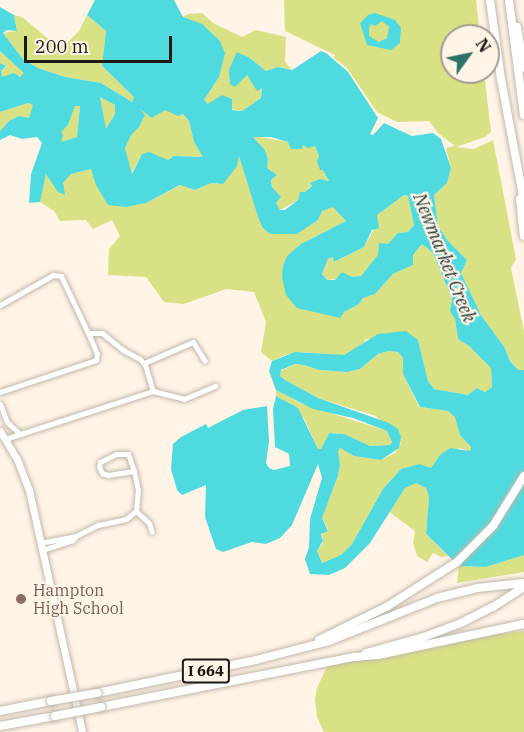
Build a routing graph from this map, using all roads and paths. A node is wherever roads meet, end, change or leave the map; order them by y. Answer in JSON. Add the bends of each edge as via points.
{"nodes":[{"id":1,"x":490,"y":0,"type":"edge"},
{"id":2,"x":511,"y":0,"type":"edge"},
{"id":3,"x":524,"y":67,"type":"edge"},
{"id":4,"x":524,"y":115,"type":"edge"},
{"id":5,"x":517,"y":170,"type":"junction"},
{"id":6,"x":524,"y":202,"type":"edge"},
{"id":7,"x":524,"y":236,"type":"edge"},
{"id":8,"x":0,"y":305,"type":"edge"},
{"id":9,"x":88,"y":333,"type":"junction"},
{"id":10,"x":205,"y":361,"type":"dead end"},
{"id":11,"x":144,"y":363,"type":"junction"},
{"id":12,"x":216,"y":386,"type":"dead end"},
{"id":13,"x":153,"y":391,"type":"junction"},
{"id":14,"x":0,"y":392,"type":"edge"},
{"id":15,"x":0,"y":404,"type":"edge"},
{"id":16,"x":0,"y":431,"type":"edge"},
{"id":17,"x":20,"y":434,"type":"junction"},
{"id":18,"x":5,"y":439,"type":"junction"},
{"id":19,"x":134,"y":471,"type":"junction"},
{"id":20,"x":524,"y":476,"type":"edge"},
{"id":21,"x":136,"y":511,"type":"junction"},
{"id":22,"x":152,"y":532,"type":"dead end"},
{"id":23,"x":41,"y":547,"type":"junction"},
{"id":24,"x":524,"y":583,"type":"edge"},
{"id":25,"x":524,"y":588,"type":"edge"},
{"id":26,"x":524,"y":624,"type":"edge"},
{"id":27,"x":312,"y":644,"type":"junction"},
{"id":28,"x":354,"y":657,"type":"junction"},
{"id":29,"x":0,"y":711,"type":"edge"},
{"id":30,"x":0,"y":726,"type":"edge"},
{"id":31,"x":82,"y":732,"type":"edge"}],
"edges":[{"from":1,"to":5,"type":"highway"},
{"from":2,"to":3,"type":"highway"},
{"from":2,"to":4,"type":"highway"},
{"from":5,"to":6,"type":"highway"},
{"from":5,"to":7,"type":"highway"},
{"from":8,"to":9,"type":"street","via":[[59,274]]},
{"from":9,"to":11,"type":"street","via":[[102,333]]},
{"from":9,"to":14,"type":"street","via":[[96,360]]},
{"from":10,"to":11,"type":"street","via":[[193,342]]},
{"from":11,"to":13,"type":"street"},
{"from":12,"to":13,"type":"street","via":[[184,399]]},
{"from":13,"to":17,"type":"street"},
{"from":15,"to":17,"type":"street","via":[[7,422]]},
{"from":16,"to":18,"type":"main road"},
{"from":17,"to":18,"type":"street"},
{"from":18,"to":23,"type":"main road","via":[[25,480]]},
{"from":19,"to":19,"type":"street","via":[[108,475],[99,468],[103,459],[122,452],[128,454]]},
{"from":19,"to":21,"type":"street","via":[[138,490]]},
{"from":20,"to":27,"type":"highway","via":[[510,503],[485,535],[441,573],[388,606]]},
{"from":21,"to":22,"type":"street","via":[[149,523]]},
{"from":21,"to":23,"type":"street","via":[[126,519],[98,525],[73,540]]},
{"from":23,"to":31,"type":"main road"},
{"from":24,"to":27,"type":"highway","via":[[477,588],[437,598],[329,641]]},
{"from":25,"to":28,"type":"highway","via":[[461,623]]},
{"from":26,"to":28,"type":"highway"},
{"from":27,"to":29,"type":"highway","number":"I 664","bridge":true,"via":[[256,660]]},
{"from":28,"to":30,"type":"highway","number":"I 664","bridge":true}]}
